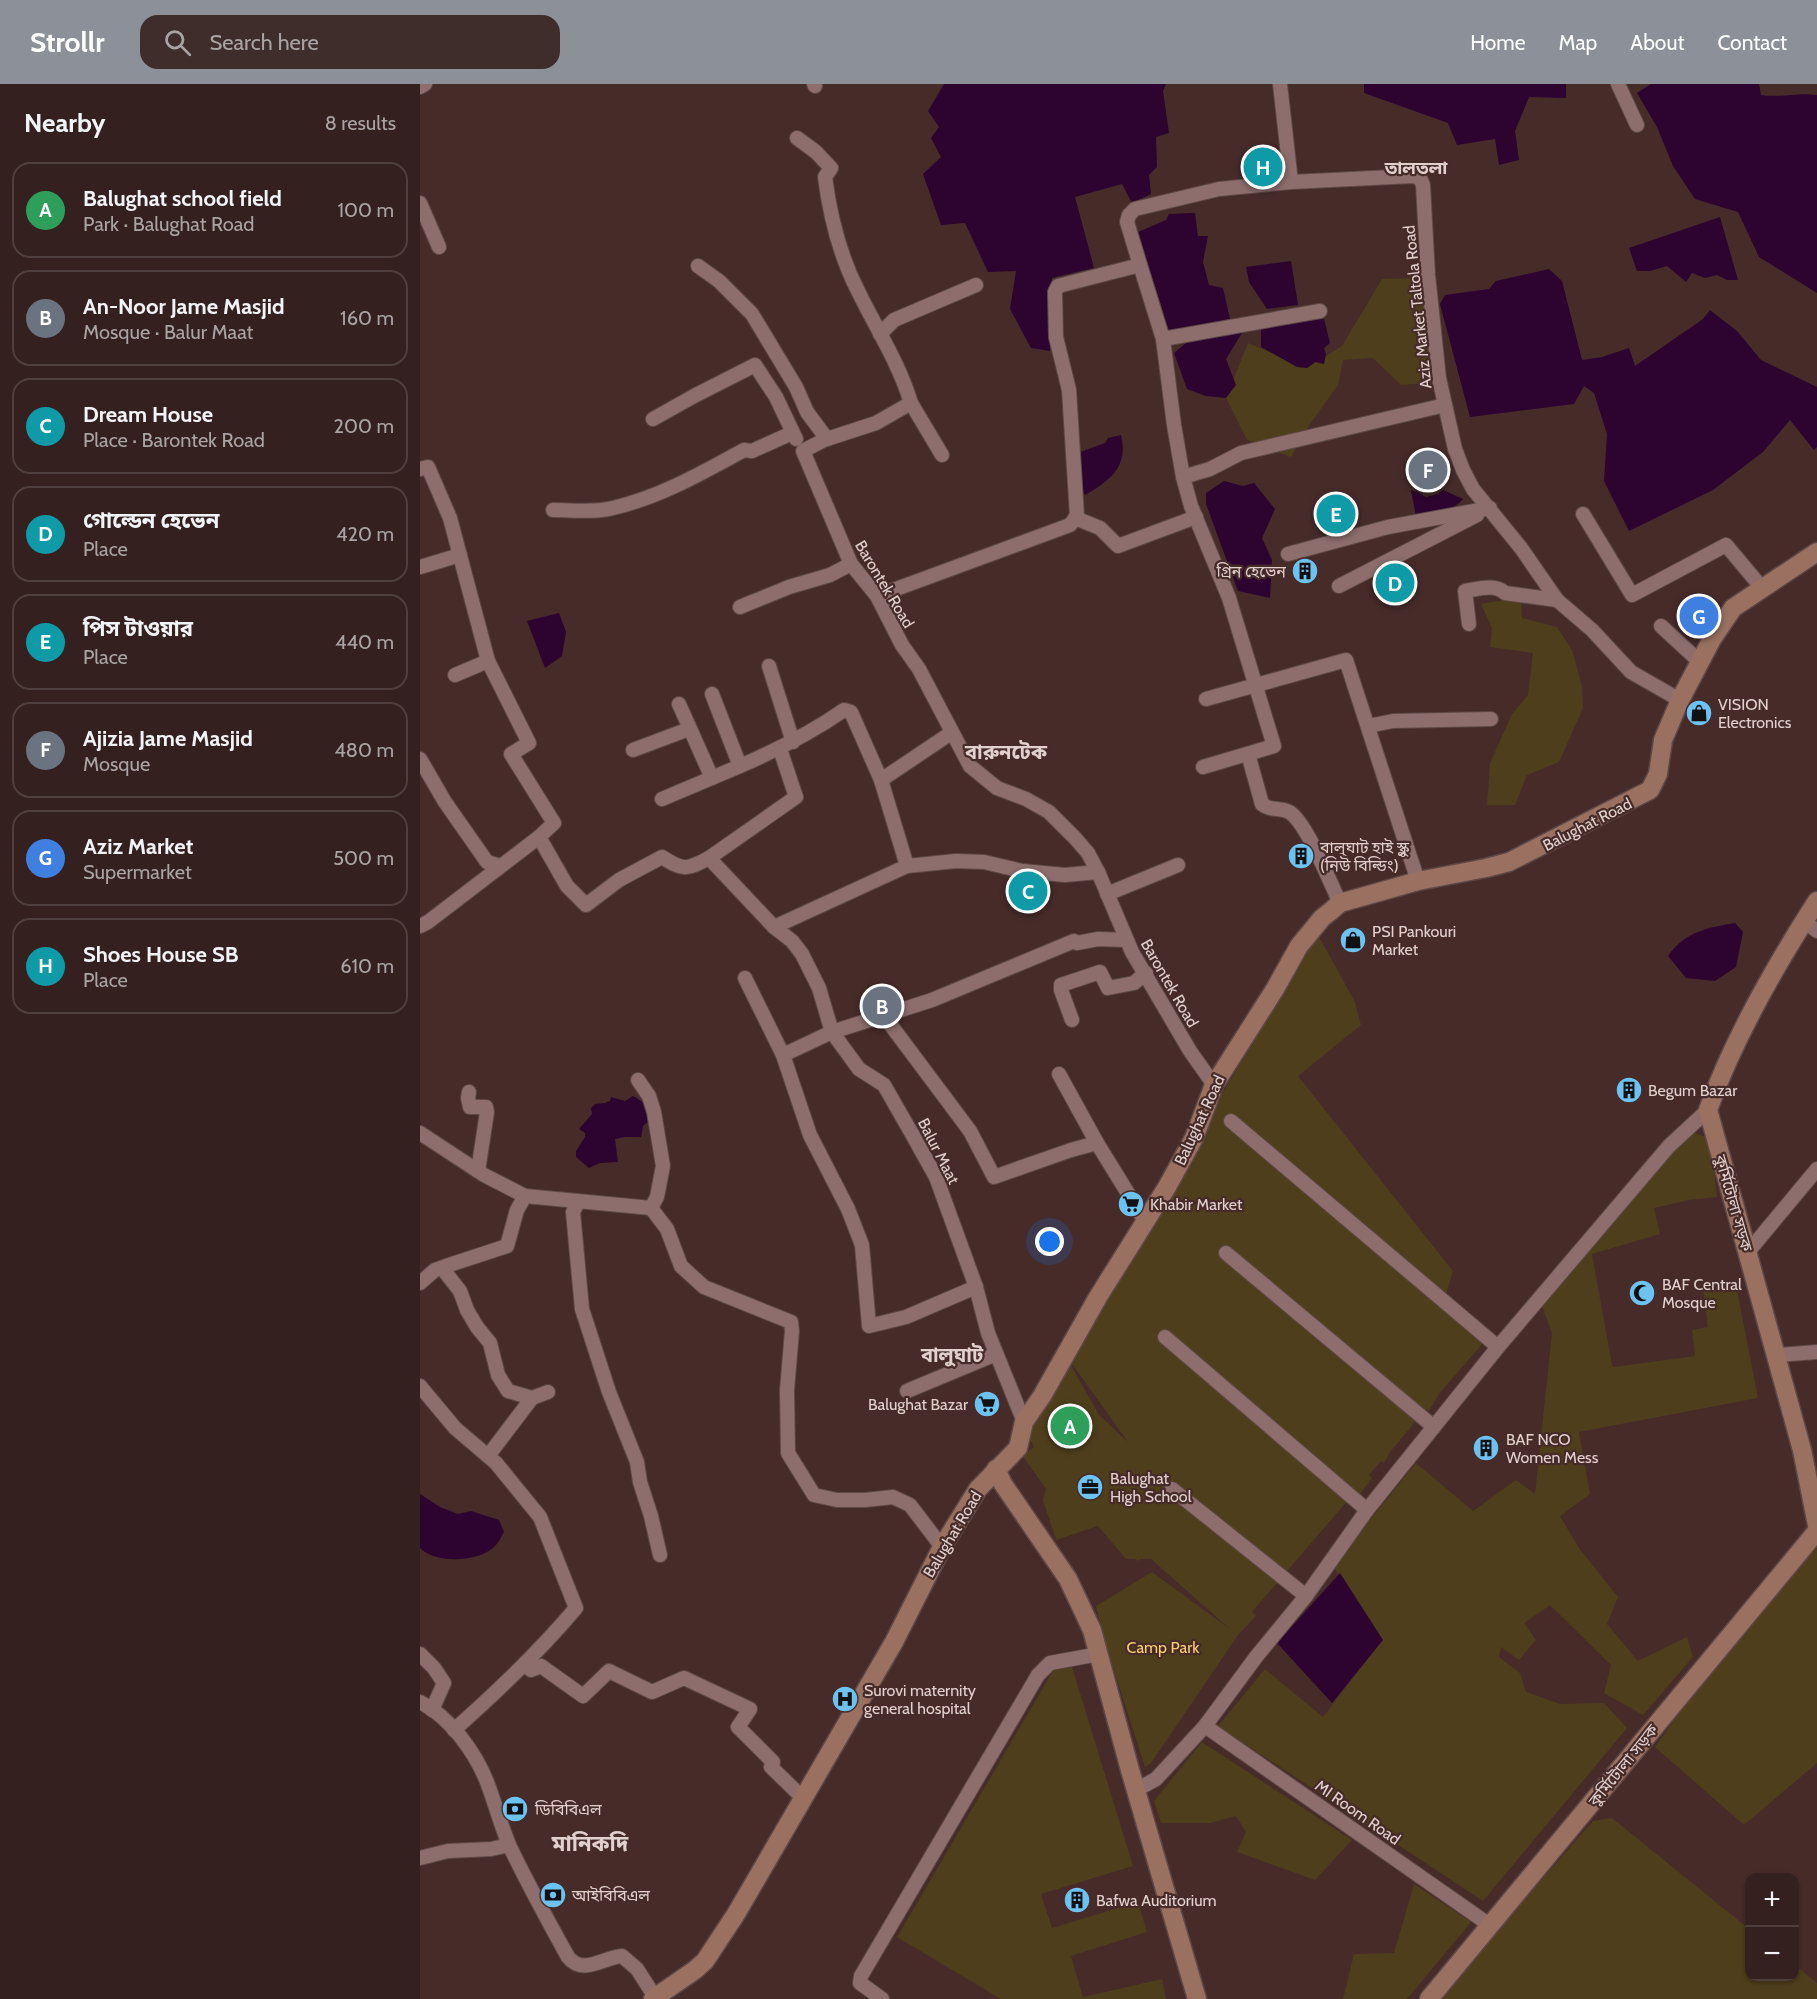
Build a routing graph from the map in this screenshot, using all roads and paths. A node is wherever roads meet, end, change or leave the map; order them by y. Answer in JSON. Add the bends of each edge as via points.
{"nodes":[{"id":1,"x":425,"y":84,"type":"edge"},
{"id":2,"x":1280,"y":84,"type":"edge"},
{"id":3,"x":1618,"y":84,"type":"edge"},
{"id":4,"x":420,"y":87,"type":"edge"},
{"id":5,"x":1637,"y":125,"type":"dead end"},
{"id":6,"x":797,"y":138,"type":"dead end"},
{"id":7,"x":1291,"y":182,"type":"junction"},
{"id":8,"x":420,"y":203,"type":"edge"},
{"id":9,"x":439,"y":247,"type":"dead end"},
{"id":10,"x":1140,"y":265,"type":"junction"},
{"id":11,"x":698,"y":266,"type":"dead end"},
{"id":12,"x":976,"y":285,"type":"dead end"},
{"id":13,"x":1320,"y":311,"type":"dead end"},
{"id":14,"x":880,"y":334,"type":"junction"},
{"id":15,"x":1163,"y":339,"type":"junction"},
{"id":16,"x":911,"y":403,"type":"junction"},
{"id":17,"x":1445,"y":405,"type":"junction"},
{"id":18,"x":653,"y":419,"type":"dead end"},
{"id":19,"x":792,"y":433,"type":"junction"},
{"id":20,"x":827,"y":439,"type":"junction"},
{"id":21,"x":803,"y":451,"type":"junction"},
{"id":22,"x":942,"y":454,"type":"dead end"},
{"id":23,"x":420,"y":469,"type":"edge"},
{"id":24,"x":1183,"y":477,"type":"junction"},
{"id":25,"x":1490,"y":508,"type":"junction"},
{"id":26,"x":553,"y":510,"type":"dead end"},
{"id":27,"x":1583,"y":514,"type":"dead end"},
{"id":28,"x":1196,"y":517,"type":"junction"},
{"id":29,"x":1076,"y":518,"type":"junction"},
{"id":30,"x":1817,"y":552,"type":"edge"},
{"id":31,"x":1288,"y":554,"type":"dead end"},
{"id":32,"x":460,"y":555,"type":"junction"},
{"id":33,"x":852,"y":564,"type":"junction"},
{"id":34,"x":420,"y":567,"type":"edge"},
{"id":35,"x":1339,"y":586,"type":"dead end"},
{"id":36,"x":1762,"y":588,"type":"junction"},
{"id":37,"x":878,"y":596,"type":"junction"},
{"id":38,"x":1557,"y":600,"type":"junction"},
{"id":39,"x":740,"y":607,"type":"dead end"},
{"id":40,"x":1469,"y":624,"type":"dead end"},
{"id":41,"x":1661,"y":626,"type":"dead end"},
{"id":42,"x":488,"y":661,"type":"junction"},
{"id":43,"x":1700,"y":662,"type":"junction"},
{"id":44,"x":769,"y":666,"type":"dead end"},
{"id":45,"x":455,"y":675,"type":"dead end"},
{"id":46,"x":1256,"y":685,"type":"junction"},
{"id":47,"x":712,"y":694,"type":"dead end"},
{"id":48,"x":1206,"y":699,"type":"dead end"},
{"id":49,"x":1680,"y":700,"type":"junction"},
{"id":50,"x":679,"y":704,"type":"dead end"},
{"id":51,"x":1491,"y":718,"type":"dead end"},
{"id":52,"x":1368,"y":726,"type":"junction"},
{"id":53,"x":689,"y":729,"type":"junction"},
{"id":54,"x":951,"y":733,"type":"junction"},
{"id":55,"x":793,"y":742,"type":"junction"},
{"id":56,"x":780,"y":749,"type":"junction"},
{"id":57,"x":633,"y":750,"type":"dead end"},
{"id":58,"x":1248,"y":754,"type":"junction"},
{"id":59,"x":420,"y":759,"type":"edge"},
{"id":60,"x":740,"y":766,"type":"junction"},
{"id":61,"x":1203,"y":767,"type":"dead end"},
{"id":62,"x":712,"y":778,"type":"junction"},
{"id":63,"x":880,"y":780,"type":"junction"},
{"id":64,"x":662,"y":799,"type":"dead end"},
{"id":65,"x":539,"y":837,"type":"junction"},
{"id":66,"x":709,"y":858,"type":"junction"},
{"id":67,"x":1178,"y":865,"type":"dead end"},
{"id":68,"x":500,"y":866,"type":"junction"},
{"id":69,"x":908,"y":867,"type":"junction"},
{"id":70,"x":1098,"y":872,"type":"junction"},
{"id":71,"x":1418,"y":881,"type":"junction"},
{"id":72,"x":1107,"y":894,"type":"junction"},
{"id":73,"x":1817,"y":901,"type":"edge"},
{"id":74,"x":1340,"y":903,"type":"junction"},
{"id":75,"x":420,"y":926,"type":"edge"},
{"id":76,"x":1810,"y":926,"type":"edge"},
{"id":77,"x":774,"y":927,"type":"junction"},
{"id":78,"x":1126,"y":940,"type":"junction"},
{"id":79,"x":1146,"y":973,"type":"junction"},
{"id":80,"x":745,"y":978,"type":"dead end"},
{"id":81,"x":884,"y":1016,"type":"junction"},
{"id":82,"x":1072,"y":1020,"type":"dead end"},
{"id":83,"x":832,"y":1032,"type":"junction"},
{"id":84,"x":783,"y":1055,"type":"junction"},
{"id":85,"x":1059,"y":1074,"type":"dead end"},
{"id":86,"x":638,"y":1080,"type":"dead end"},
{"id":87,"x":1214,"y":1085,"type":"junction"},
{"id":88,"x":469,"y":1092,"type":"dead end"},
{"id":89,"x":1708,"y":1110,"type":"junction"},
{"id":90,"x":1231,"y":1121,"type":"dead end"},
{"id":91,"x":420,"y":1133,"type":"edge"},
{"id":92,"x":1097,"y":1143,"type":"junction"},
{"id":93,"x":1817,"y":1170,"type":"edge"},
{"id":94,"x":478,"y":1171,"type":"junction"},
{"id":95,"x":525,"y":1196,"type":"junction"},
{"id":96,"x":578,"y":1202,"type":"junction"},
{"id":97,"x":651,"y":1208,"type":"junction"},
{"id":98,"x":1145,"y":1221,"type":"junction"},
{"id":99,"x":1748,"y":1252,"type":"junction"},
{"id":100,"x":1226,"y":1253,"type":"dead end"},
{"id":101,"x":442,"y":1268,"type":"junction"},
{"id":102,"x":420,"y":1283,"type":"edge"},
{"id":103,"x":976,"y":1287,"type":"junction"},
{"id":104,"x":1165,"y":1337,"type":"dead end"},
{"id":105,"x":1498,"y":1347,"type":"junction"},
{"id":106,"x":1817,"y":1352,"type":"edge"},
{"id":107,"x":996,"y":1354,"type":"junction"},
{"id":108,"x":1777,"y":1355,"type":"junction"},
{"id":109,"x":420,"y":1386,"type":"edge"},
{"id":110,"x":907,"y":1391,"type":"dead end"},
{"id":111,"x":548,"y":1392,"type":"dead end"},
{"id":112,"x":532,"y":1398,"type":"junction"},
{"id":113,"x":1024,"y":1422,"type":"junction"},
{"id":114,"x":1434,"y":1427,"type":"junction"},
{"id":115,"x":488,"y":1456,"type":"junction"},
{"id":116,"x":996,"y":1469,"type":"junction"},
{"id":117,"x":1172,"y":1489,"type":"dead end"},
{"id":118,"x":1366,"y":1510,"type":"junction"},
{"id":119,"x":1817,"y":1525,"type":"edge"},
{"id":120,"x":1817,"y":1532,"type":"edge"},
{"id":121,"x":942,"y":1547,"type":"junction"},
{"id":122,"x":660,"y":1555,"type":"dead end"},
{"id":123,"x":1306,"y":1596,"type":"junction"},
{"id":124,"x":420,"y":1654,"type":"edge"},
{"id":125,"x":1099,"y":1654,"type":"junction"},
{"id":126,"x":525,"y":1664,"type":"junction"},
{"id":127,"x":420,"y":1702,"type":"edge"},
{"id":128,"x":432,"y":1710,"type":"junction"},
{"id":129,"x":1205,"y":1726,"type":"junction"},
{"id":130,"x":454,"y":1730,"type":"junction"},
{"id":131,"x":1136,"y":1790,"type":"junction"},
{"id":132,"x":803,"y":1798,"type":"junction"},
{"id":133,"x":509,"y":1845,"type":"junction"},
{"id":134,"x":420,"y":1858,"type":"edge"},
{"id":135,"x":1491,"y":1926,"type":"junction"},
{"id":136,"x":654,"y":1998,"type":"edge"},
{"id":137,"x":882,"y":1999,"type":"edge"},
{"id":138,"x":1197,"y":1999,"type":"edge"},
{"id":139,"x":1429,"y":1999,"type":"edge"}],
"edges":[{"from":1,"to":4,"type":"street"},
{"from":2,"to":7,"type":"street"},
{"from":3,"to":5,"type":"street"},
{"from":6,"to":14,"type":"street","via":[[831,168],[825,177],[838,240],[856,288]]},
{"from":7,"to":10,"type":"street","via":[[1219,189],[1135,209],[1127,222]]},
{"from":7,"to":17,"type":"street","name":"Aziz Market Taltola Road","via":[[1420,178],[1431,314]]},
{"from":8,"to":9,"type":"street"},
{"from":10,"to":15,"type":"street"},
{"from":10,"to":29,"type":"street","via":[[1058,286],[1055,292],[1056,337],[1069,390]]},
{"from":11,"to":20,"type":"street","via":[[752,314],[807,412]]},
{"from":12,"to":14,"type":"street","via":[[894,320]]},
{"from":13,"to":15,"type":"street"},
{"from":14,"to":16,"type":"street","via":[[904,379]]},
{"from":15,"to":24,"type":"street"},
{"from":16,"to":20,"type":"street","via":[[876,423]]},
{"from":16,"to":22,"type":"street"},
{"from":17,"to":24,"type":"street","via":[[1241,453]]},
{"from":17,"to":25,"type":"street","name":"Aziz Market Taltola Road","via":[[1463,470]]},
{"from":18,"to":19,"type":"street","name":"Barontek Road","via":[[755,365],[776,397]]},
{"from":19,"to":21,"type":"street","name":"Barontek Road"},
{"from":19,"to":26,"type":"street","via":[[752,451],[744,450],[677,486],[614,508]]},
{"from":20,"to":21,"type":"street"},
{"from":21,"to":33,"type":"street","name":"Barontek Road"},
{"from":23,"to":32,"type":"street","via":[[428,467],[450,518]]},
{"from":24,"to":28,"type":"street"},
{"from":25,"to":31,"type":"street","via":[[1388,527]]},
{"from":25,"to":35,"type":"street"},
{"from":25,"to":38,"type":"street","name":"Aziz Market Taltola Road"},
{"from":27,"to":36,"type":"street","via":[[1632,595],[1726,545]]},
{"from":28,"to":29,"type":"street","via":[[1118,546],[1100,528]]},
{"from":28,"to":46,"type":"street","via":[[1229,598]]},
{"from":29,"to":37,"type":"street","via":[[1070,525]]},
{"from":30,"to":36,"type":"street","name":"Balughat Road"},
{"from":32,"to":34,"type":"street"},
{"from":32,"to":42,"type":"street"},
{"from":33,"to":37,"type":"street","name":"Barontek Road"},
{"from":33,"to":39,"type":"street"},
{"from":36,"to":43,"type":"street","name":"Balughat Road","via":[[1733,608]]},
{"from":37,"to":54,"type":"street","name":"Barontek Road"},
{"from":38,"to":40,"type":"street","via":[[1505,593],[1493,587],[1464,591]]},
{"from":38,"to":49,"type":"street","name":"Aziz Market Taltola Road","via":[[1631,672]]},
{"from":41,"to":43,"type":"street"},
{"from":42,"to":45,"type":"street"},
{"from":42,"to":65,"type":"street","via":[[529,743],[512,754],[554,823]]},
{"from":43,"to":49,"type":"street","name":"Balughat Road"},
{"from":44,"to":55,"type":"street"},
{"from":46,"to":48,"type":"street"},
{"from":46,"to":52,"type":"street","via":[[1346,660]]},
{"from":46,"to":58,"type":"street","via":[[1274,746]]},
{"from":47,"to":60,"type":"street"},
{"from":49,"to":71,"type":"street","name":"Balughat Road","via":[[1663,740],[1659,774],[1643,795],[1509,862]]},
{"from":50,"to":53,"type":"street"},
{"from":51,"to":52,"type":"street","via":[[1392,721]]},
{"from":52,"to":71,"type":"street"},
{"from":53,"to":57,"type":"street"},
{"from":53,"to":62,"type":"street"},
{"from":54,"to":63,"type":"street"},
{"from":54,"to":70,"type":"street","name":"Barontek Road","via":[[970,766],[997,788],[1048,812],[1082,846]]},
{"from":55,"to":56,"type":"street"},
{"from":55,"to":63,"type":"street","via":[[847,710]]},
{"from":56,"to":60,"type":"street"},
{"from":56,"to":66,"type":"street","via":[[796,797]]},
{"from":58,"to":61,"type":"street"},
{"from":58,"to":74,"type":"street","via":[[1262,804],[1289,811],[1301,822]]},
{"from":59,"to":68,"type":"street","via":[[487,862]]},
{"from":60,"to":62,"type":"street"},
{"from":62,"to":64,"type":"street"},
{"from":63,"to":69,"type":"street"},
{"from":65,"to":66,"type":"street","via":[[567,886],[586,905],[619,880],[662,857],[679,868],[692,867]]},
{"from":65,"to":68,"type":"street"},
{"from":66,"to":77,"type":"street","name":"Balur Maat"},
{"from":67,"to":72,"type":"street"},
{"from":68,"to":75,"type":"street"},
{"from":69,"to":70,"type":"street","via":[[965,861],[1065,875]]},
{"from":69,"to":77,"type":"street"},
{"from":70,"to":72,"type":"street","name":"Barontek Road"},
{"from":71,"to":74,"type":"street","name":"Balughat Road"},
{"from":72,"to":78,"type":"street","name":"Barontek Road"},
{"from":73,"to":76,"type":"street"},
{"from":74,"to":87,"type":"street","name":"Balughat Road","via":[[1299,946]]},
{"from":76,"to":89,"type":"street","via":[[1745,1029]]},
{"from":77,"to":83,"type":"street","name":"Balur Maat","via":[[802,954],[819,988]]},
{"from":78,"to":79,"type":"street","name":"Barontek Road"},
{"from":78,"to":81,"type":"street","via":[[1074,941]]},
{"from":79,"to":82,"type":"street","via":[[1134,983],[1108,988],[1100,972],[1061,985]]},
{"from":79,"to":87,"type":"street","name":"Barontek Road"},
{"from":80,"to":84,"type":"street"},
{"from":81,"to":83,"type":"street"},
{"from":81,"to":92,"type":"street","via":[[970,1131],[995,1178]]},
{"from":83,"to":84,"type":"street"},
{"from":83,"to":103,"type":"street","name":"Balur Maat","via":[[859,1069],[884,1086],[912,1134],[936,1177]]},
{"from":84,"to":103,"type":"street","via":[[810,1135],[862,1245],[869,1326],[906,1317]]},
{"from":85,"to":92,"type":"street"},
{"from":86,"to":97,"type":"street","via":[[649,1096],[663,1166]]},
{"from":87,"to":98,"type":"street","name":"Balughat Road","via":[[1194,1138]]},
{"from":88,"to":94,"type":"street","via":[[470,1107],[486,1107],[487,1112]]},
{"from":89,"to":99,"type":"street","name":"কুর্মিটোলা সড়ক"},
{"from":89,"to":105,"type":"street","via":[[1669,1146]]},
{"from":90,"to":105,"type":"street"},
{"from":91,"to":94,"type":"street"},
{"from":92,"to":98,"type":"street"},
{"from":93,"to":99,"type":"street"},
{"from":94,"to":95,"type":"street"},
{"from":95,"to":96,"type":"street"},
{"from":95,"to":101,"type":"street","via":[[507,1246]]},
{"from":96,"to":97,"type":"street"},
{"from":96,"to":122,"type":"street","via":[[573,1212],[582,1309],[637,1462]]},
{"from":97,"to":121,"type":"street","via":[[667,1229],[681,1266],[704,1287],[791,1322],[788,1453],[814,1494],[837,1500],[893,1497],[910,1505]]},
{"from":98,"to":113,"type":"street","name":"Balughat Road"},
{"from":99,"to":108,"type":"street","name":"কুর্মিটোলা সড়ক"},
{"from":100,"to":114,"type":"street"},
{"from":101,"to":102,"type":"street"},
{"from":101,"to":112,"type":"street","via":[[490,1343],[498,1376],[508,1391]]},
{"from":103,"to":107,"type":"street","name":"Balur Maat"},
{"from":104,"to":118,"type":"street"},
{"from":105,"to":114,"type":"street"},
{"from":106,"to":108,"type":"street"},
{"from":107,"to":110,"type":"street"},
{"from":107,"to":113,"type":"street","name":"Balur Maat"},
{"from":108,"to":119,"type":"street","name":"কুর্মিটোলা সড়ক"},
{"from":109,"to":115,"type":"street","via":[[455,1428]]},
{"from":111,"to":112,"type":"street"},
{"from":112,"to":115,"type":"street"},
{"from":113,"to":116,"type":"street","name":"Balughat Road","via":[[1018,1448]]},
{"from":114,"to":118,"type":"street"},
{"from":115,"to":126,"type":"street","via":[[540,1517],[576,1608]]},
{"from":116,"to":121,"type":"street","name":"Balughat Road","via":[[978,1489]]},
{"from":116,"to":125,"type":"street","via":[[1068,1579]]},
{"from":117,"to":123,"type":"street"},
{"from":118,"to":123,"type":"street"},
{"from":120,"to":135,"type":"street","name":"কুর্মিটোলা সড়ক"},
{"from":121,"to":132,"type":"street","name":"Balughat Road","via":[[894,1642]]},
{"from":123,"to":129,"type":"street"},
{"from":124,"to":128,"type":"street","via":[[444,1683]]},
{"from":125,"to":131,"type":"street"},
{"from":125,"to":137,"type":"street","via":[[1050,1663],[1038,1675],[861,1976],[860,1983]]},
{"from":126,"to":130,"type":"street"},
{"from":126,"to":132,"type":"street","via":[[531,1670],[542,1666],[584,1696],[609,1671],[652,1692],[684,1678],[750,1709],[738,1727]]},
{"from":127,"to":128,"type":"street"},
{"from":128,"to":130,"type":"street"},
{"from":129,"to":131,"type":"street","via":[[1156,1779]]},
{"from":129,"to":135,"type":"street","name":"MI Room Road"},
{"from":130,"to":133,"type":"street","via":[[479,1766]]},
{"from":131,"to":138,"type":"street"},
{"from":132,"to":136,"type":"street","name":"Balughat Road","via":[[705,1960]]},
{"from":133,"to":134,"type":"street"},
{"from":133,"to":136,"type":"street","via":[[571,1961],[595,1964],[622,1956],[637,1969]]},
{"from":135,"to":139,"type":"street","name":"কুর্মিটোলা সড়ক"}]}
